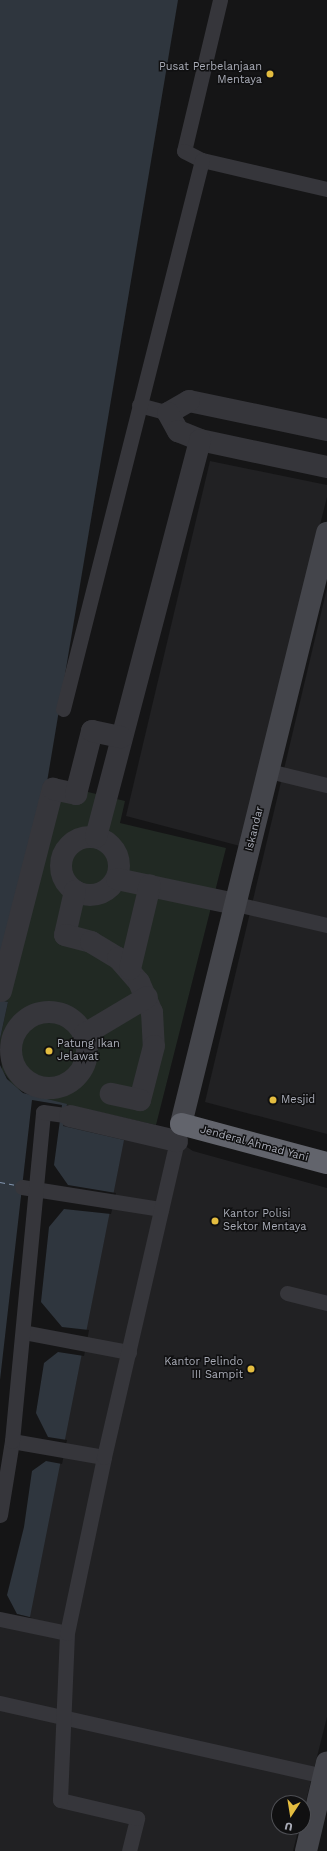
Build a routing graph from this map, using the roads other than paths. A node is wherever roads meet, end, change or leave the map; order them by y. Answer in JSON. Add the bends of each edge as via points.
{"nodes":[{"id":1,"x":220,"y":0,"type":"edge"},
{"id":2,"x":202,"y":160,"type":"junction"},
{"id":3,"x":327,"y":188,"type":"edge"},
{"id":4,"x":139,"y":405,"type":"junction"},
{"id":5,"x":168,"y":414,"type":"junction"},
{"id":6,"x":327,"y":430,"type":"edge"},
{"id":7,"x":200,"y":440,"type":"junction"},
{"id":8,"x":327,"y":467,"type":"edge"},
{"id":9,"x":327,"y":533,"type":"edge"},
{"id":10,"x":63,"y":708,"type":"dead end"},
{"id":11,"x":121,"y":738,"type":"junction"},
{"id":12,"x":269,"y":771,"type":"junction"},
{"id":13,"x":327,"y":785,"type":"edge"},
{"id":14,"x":96,"y":837,"type":"junction"},
{"id":15,"x":117,"y":879,"type":"junction"},
{"id":16,"x":150,"y":885,"type":"junction"},
{"id":17,"x":74,"y":891,"type":"junction"},
{"id":18,"x":236,"y":904,"type":"junction"},
{"id":19,"x":327,"y":925,"type":"edge"},
{"id":20,"x":130,"y":969,"type":"junction"},
{"id":21,"x":1,"y":991,"type":"dead end"},
{"id":22,"x":147,"y":996,"type":"junction"},
{"id":23,"x":84,"y":1034,"type":"dead end"},
{"id":24,"x":111,"y":1094,"type":"dead end"},
{"id":25,"x":70,"y":1116,"type":"joint"},
{"id":26,"x":179,"y":1132,"type":"junction"},
{"id":27,"x":327,"y":1163,"type":"edge"},
{"id":28,"x":22,"y":1187,"type":"dead end"},
{"id":29,"x":37,"y":1190,"type":"junction"},
{"id":30,"x":161,"y":1209,"type":"junction"},
{"id":31,"x":287,"y":1293,"type":"dead end"},
{"id":32,"x":327,"y":1302,"type":"edge"},
{"id":33,"x":23,"y":1332,"type":"junction"},
{"id":34,"x":129,"y":1352,"type":"junction"},
{"id":35,"x":12,"y":1441,"type":"junction"},
{"id":36,"x":104,"y":1457,"type":"junction"},
{"id":37,"x":0,"y":1515,"type":"edge"},
{"id":38,"x":0,"y":1619,"type":"edge"},
{"id":39,"x":67,"y":1633,"type":"junction"},
{"id":40,"x":0,"y":1703,"type":"edge"},
{"id":41,"x":63,"y":1718,"type":"junction"},
{"id":42,"x":326,"y":1772,"type":"edge"},
{"id":43,"x":129,"y":1851,"type":"edge"},
{"id":44,"x":306,"y":1851,"type":"edge"}],
"edges":[{"from":1,"to":2,"type":"lane","via":[[183,145],[184,151]]},
{"from":2,"to":3,"type":"lane"},
{"from":2,"to":4,"type":"lane"},
{"from":4,"to":5,"type":"lane"},
{"from":4,"to":10,"type":"lane"},
{"from":5,"to":6,"type":"street","via":[[189,401]]},
{"from":5,"to":7,"type":"street","via":[[178,431]]},
{"from":7,"to":8,"type":"street"},
{"from":7,"to":11,"type":"street"},
{"from":9,"to":12,"type":"street","name":"Iskandar"},
{"from":11,"to":14,"type":"street"},
{"from":11,"to":21,"type":"street","via":[[92,731],[76,794],[53,790]]},
{"from":12,"to":13,"type":"lane"},
{"from":12,"to":18,"type":"street","name":"Iskandar"},
{"from":14,"to":15,"type":"street","via":[[106,841],[114,849],[120,869]]},
{"from":14,"to":17,"type":"street","via":[[75,840],[66,847],[62,856],[62,876]]},
{"from":15,"to":16,"type":"street"},
{"from":15,"to":17,"type":"street","via":[[103,892],[84,895]]},
{"from":16,"to":18,"type":"street"},
{"from":16,"to":20,"type":"street"},
{"from":17,"to":20,"type":"street","via":[[65,935],[105,949]]},
{"from":18,"to":19,"type":"lane"},
{"from":18,"to":26,"type":"street","name":"Iskandar"},
{"from":20,"to":22,"type":"street"},
{"from":22,"to":23,"type":"street"},
{"from":22,"to":24,"type":"street","via":[[152,1012],[154,1046],[140,1100]]},
{"from":25,"to":26,"type":"street"},
{"from":25,"to":29,"type":"lane","via":[[43,1112]]},
{"from":26,"to":27,"type":"highway","name":"Jenderal Ahmad Yani"},
{"from":26,"to":30,"type":"lane"},
{"from":28,"to":29,"type":"lane"},
{"from":29,"to":30,"type":"lane"},
{"from":29,"to":33,"type":"lane"},
{"from":30,"to":34,"type":"lane"},
{"from":31,"to":32,"type":"lane"},
{"from":33,"to":34,"type":"lane"},
{"from":33,"to":35,"type":"lane"},
{"from":34,"to":36,"type":"lane"},
{"from":35,"to":36,"type":"lane"},
{"from":35,"to":37,"type":"lane"},
{"from":36,"to":39,"type":"lane"},
{"from":38,"to":39,"type":"lane"},
{"from":39,"to":41,"type":"lane"},
{"from":40,"to":41,"type":"lane"},
{"from":41,"to":42,"type":"lane"},
{"from":41,"to":43,"type":"lane","via":[[60,1800],[137,1818]]},
{"from":42,"to":44,"type":"street"}]}
